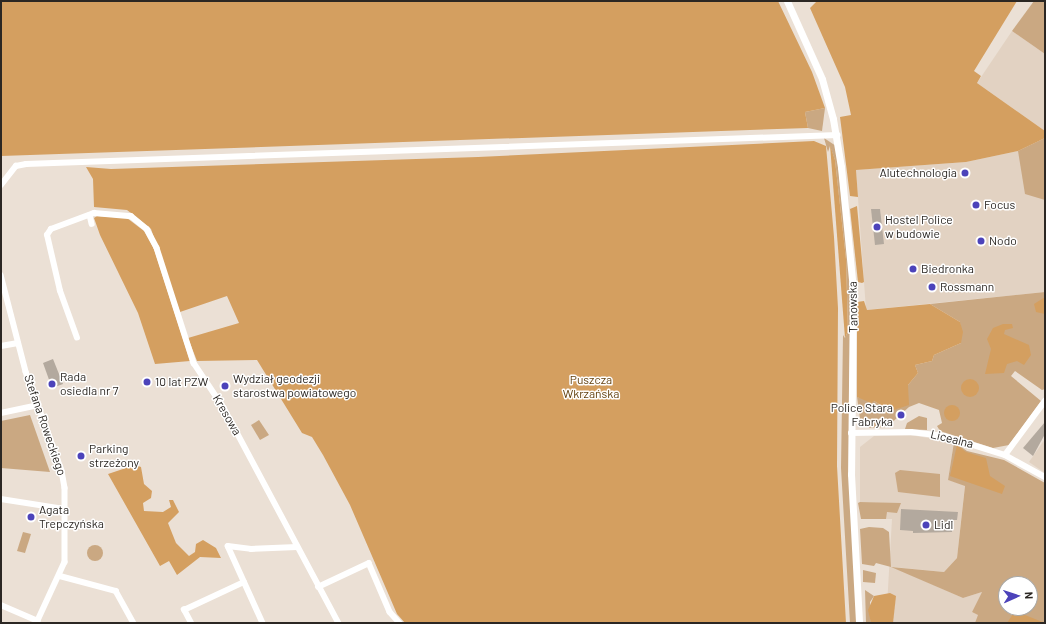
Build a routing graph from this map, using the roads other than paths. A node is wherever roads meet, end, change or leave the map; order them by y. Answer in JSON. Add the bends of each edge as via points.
{"nodes":[{"id":1,"x":787,"y":1,"type":"edge"},
{"id":2,"x":837,"y":135,"type":"junction"},
{"id":3,"x":1,"y":185,"type":"edge"},
{"id":4,"x":90,"y":215,"type":"junction"},
{"id":5,"x":92,"y":224,"type":"dead end"},
{"id":6,"x":1,"y":275,"type":"edge"},
{"id":7,"x":78,"y":338,"type":"dead end"},
{"id":8,"x":18,"y":343,"type":"junction"},
{"id":9,"x":1,"y":346,"type":"edge"},
{"id":10,"x":1045,"y":401,"type":"edge"},
{"id":11,"x":38,"y":405,"type":"junction"},
{"id":12,"x":1,"y":413,"type":"edge"},
{"id":13,"x":851,"y":433,"type":"junction"},
{"id":14,"x":1005,"y":455,"type":"junction"},
{"id":15,"x":1045,"y":477,"type":"edge"},
{"id":16,"x":1,"y":499,"type":"edge"},
{"id":17,"x":65,"y":509,"type":"junction"},
{"id":18,"x":297,"y":547,"type":"junction"},
{"id":19,"x":60,"y":576,"type":"junction"},
{"id":20,"x":244,"y":582,"type":"junction"},
{"id":21,"x":318,"y":587,"type":"junction"},
{"id":22,"x":1,"y":605,"type":"edge"},
{"id":23,"x":38,"y":622,"type":"edge"},
{"id":24,"x":134,"y":623,"type":"edge"},
{"id":25,"x":191,"y":623,"type":"edge"},
{"id":26,"x":263,"y":623,"type":"edge"},
{"id":27,"x":338,"y":623,"type":"edge"},
{"id":28,"x":400,"y":623,"type":"edge"},
{"id":29,"x":860,"y":623,"type":"edge"}],
"edges":[{"from":1,"to":2,"type":"main road","name":"Tanowska","via":[[819,69]]},
{"from":2,"to":3,"type":"street","via":[[32,164],[16,166]]},
{"from":2,"to":13,"type":"main road","name":"Tanowska","via":[[853,289]]},
{"from":4,"to":5,"type":"street"},
{"from":4,"to":7,"type":"street","name":"Kresowa","via":[[51,229],[47,235],[60,291]]},
{"from":4,"to":18,"type":"street","name":"Kresowa","via":[[125,214],[147,229],[157,248],[194,363],[224,408]]},
{"from":6,"to":8,"type":"street","name":"Stefana Roweckiego"},
{"from":8,"to":9,"type":"street"},
{"from":8,"to":11,"type":"street","name":"Stefana Roweckiego"},
{"from":10,"to":14,"type":"street"},
{"from":11,"to":12,"type":"street"},
{"from":11,"to":17,"type":"street","name":"Stefana Roweckiego","via":[[64,476]]},
{"from":13,"to":14,"type":"street","name":"Licealna","via":[[933,433]]},
{"from":13,"to":29,"type":"main road","name":"Tanowska"},
{"from":14,"to":15,"type":"street","name":"Licealna"},
{"from":16,"to":17,"type":"street"},
{"from":17,"to":19,"type":"street","name":"Stefana Roweckiego","via":[[66,556]]},
{"from":18,"to":20,"type":"street","via":[[251,550],[228,546]]},
{"from":18,"to":21,"type":"street","name":"Kresowa"},
{"from":19,"to":23,"type":"street","name":"Stefana Roweckiego"},
{"from":19,"to":24,"type":"street","via":[[116,591]]},
{"from":20,"to":25,"type":"street","via":[[184,610]]},
{"from":20,"to":26,"type":"street"},
{"from":21,"to":27,"type":"street","name":"Kresowa"},
{"from":21,"to":28,"type":"street","via":[[369,563],[390,612]]},
{"from":22,"to":23,"type":"street"}]}
